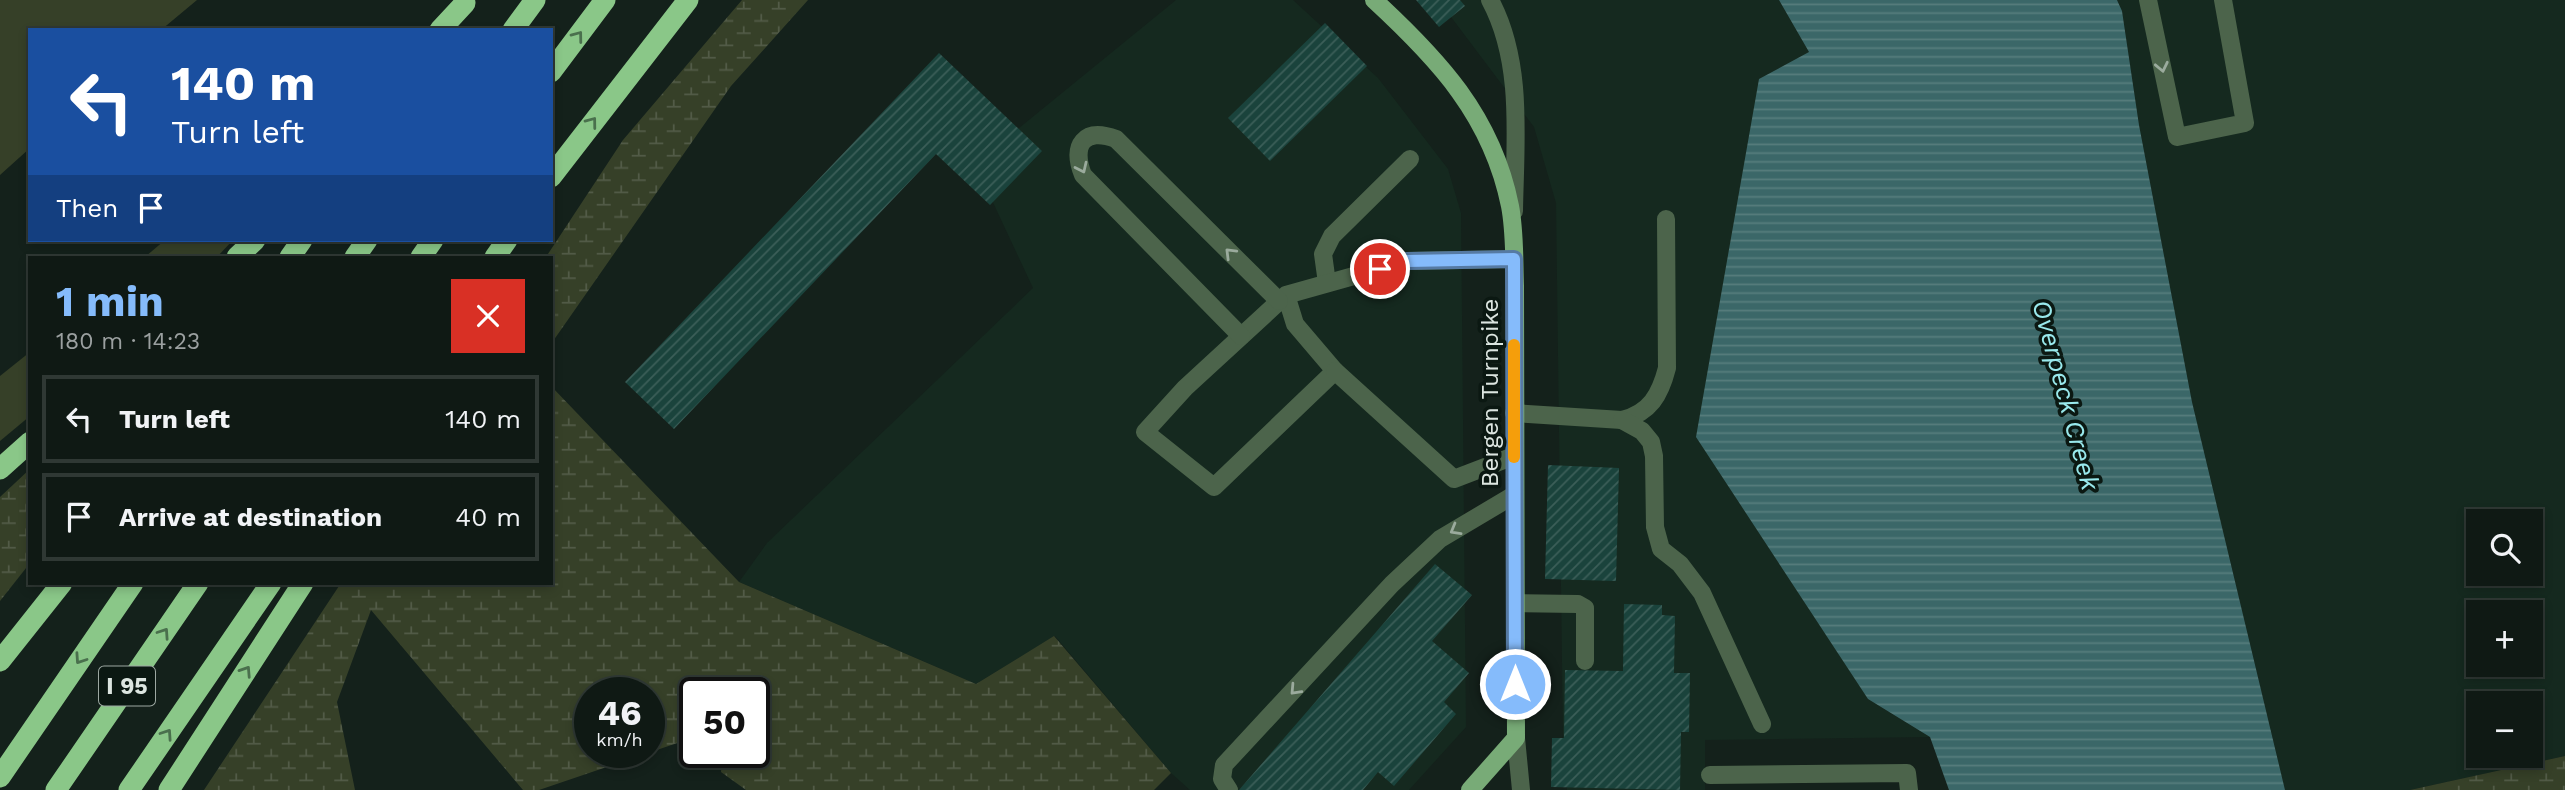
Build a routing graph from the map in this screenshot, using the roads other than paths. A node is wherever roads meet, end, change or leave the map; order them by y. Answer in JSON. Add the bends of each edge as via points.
{"nodes":[{"id":1,"x":535,"y":0,"type":"edge"},
{"id":2,"x":605,"y":0,"type":"edge"},
{"id":3,"x":688,"y":0,"type":"edge"},
{"id":4,"x":1374,"y":0,"type":"edge"},
{"id":5,"x":1490,"y":0,"type":"edge"},
{"id":6,"x":2148,"y":0,"type":"edge"},
{"id":7,"x":2224,"y":0,"type":"edge"},
{"id":8,"x":466,"y":2,"type":"edge"},
{"id":9,"x":442,"y":28,"type":"edge"},
{"id":10,"x":448,"y":28,"type":"edge"},
{"id":11,"x":514,"y":28,"type":"edge"},
{"id":12,"x":553,"y":69,"type":"edge"},
{"id":13,"x":1410,"y":159,"type":"dead end"},
{"id":14,"x":553,"y":174,"type":"edge"},
{"id":15,"x":1666,"y":219,"type":"dead end"},
{"id":16,"x":253,"y":242,"type":"edge"},
{"id":17,"x":1514,"y":250,"type":"junction"},
{"id":18,"x":238,"y":256,"type":"edge"},
{"id":19,"x":1327,"y":283,"type":"junction"},
{"id":20,"x":1282,"y":298,"type":"junction"},
{"id":21,"x":1241,"y":336,"type":"junction"},
{"id":22,"x":1335,"y":371,"type":"junction"},
{"id":23,"x":1514,"y":413,"type":"junction"},
{"id":24,"x":1622,"y":420,"type":"junction"},
{"id":25,"x":28,"y":444,"type":"edge"},
{"id":26,"x":1514,"y":456,"type":"junction"},
{"id":27,"x":0,"y":468,"type":"edge"},
{"id":28,"x":1514,"y":495,"type":"junction"},
{"id":29,"x":60,"y":585,"type":"edge"},
{"id":30,"x":132,"y":585,"type":"edge"},
{"id":31,"x":197,"y":585,"type":"edge"},
{"id":32,"x":270,"y":585,"type":"edge"},
{"id":33,"x":302,"y":585,"type":"edge"},
{"id":34,"x":1515,"y":603,"type":"junction"},
{"id":35,"x":0,"y":661,"type":"edge"},
{"id":36,"x":1585,"y":661,"type":"dead end"},
{"id":37,"x":1762,"y":724,"type":"dead end"},
{"id":38,"x":1516,"y":738,"type":"junction"},
{"id":39,"x":1710,"y":775,"type":"dead end"},
{"id":40,"x":0,"y":777,"type":"edge"},
{"id":41,"x":1856,"y":782,"type":"edge"},
{"id":42,"x":56,"y":790,"type":"edge"},
{"id":43,"x":129,"y":790,"type":"edge"},
{"id":44,"x":169,"y":790,"type":"edge"},
{"id":45,"x":1229,"y":790,"type":"edge"},
{"id":46,"x":1469,"y":790,"type":"edge"},
{"id":47,"x":1521,"y":790,"type":"edge"},
{"id":48,"x":1909,"y":790,"type":"edge"}],
"edges":[{"from":1,"to":11,"type":"highway"},
{"from":12,"to":2,"type":"highway","one_way":true},
{"from":14,"to":3,"type":"highway","one_way":true},
{"from":4,"to":17,"type":"main road","name":"Bergen Turnpike","via":[[1429,51],[1481,125],[1509,202]]},
{"from":5,"to":17,"type":"street","via":[[1506,40],[1512,73]]},
{"from":6,"to":7,"type":"street","one_way":true,"via":[[2177,137],[2245,123]]},
{"from":8,"to":9,"type":"highway"},
{"from":8,"to":10,"type":"highway"},
{"from":13,"to":19,"type":"street","via":[[1332,236],[1323,254]]},
{"from":15,"to":24,"type":"street","via":[[1667,368],[1651,405],[1638,416]]},
{"from":16,"to":18,"type":"highway"},
{"from":17,"to":19,"type":"street","via":[[1407,261]]},
{"from":17,"to":23,"type":"main road","name":"Bergen Turnpike"},
{"from":19,"to":20,"type":"street"},
{"from":20,"to":21,"type":"street"},
{"from":20,"to":21,"type":"street","one_way":true,"via":[[1116,139],[1088,136],[1076,159],[1083,175]]},
{"from":20,"to":22,"type":"street","via":[[1295,324]]},
{"from":21,"to":22,"type":"street","via":[[1144,432],[1214,487]]},
{"from":22,"to":26,"type":"street","via":[[1454,479]]},
{"from":23,"to":24,"type":"street"},
{"from":23,"to":26,"type":"main road","name":"Bergen Turnpike"},
{"from":24,"to":37,"type":"street","via":[[1651,442],[1655,527],[1661,549],[1680,564],[1702,593]]},
{"from":25,"to":27,"type":"highway"},
{"from":26,"to":28,"type":"main road","name":"Bergen Turnpike"},
{"from":28,"to":34,"type":"main road","name":"Bergen Turnpike"},
{"from":28,"to":45,"type":"street","one_way":true,"via":[[1440,539],[1392,584],[1224,765],[1222,779]]},
{"from":29,"to":35,"type":"highway"},
{"from":30,"to":40,"type":"highway","one_way":true},
{"from":42,"to":31,"type":"highway","number":"I 95","one_way":true},
{"from":43,"to":32,"type":"highway","one_way":true},
{"from":44,"to":33,"type":"highway","one_way":true},
{"from":34,"to":36,"type":"street","via":[[1585,608]]},
{"from":34,"to":38,"type":"main road","name":"Bergen Turnpike"},
{"from":38,"to":46,"type":"main road"},
{"from":38,"to":47,"type":"street","name":"Bergen Turnpike"},
{"from":39,"to":41,"type":"street"},
{"from":41,"to":48,"type":"street","via":[[1906,774]]}]}
